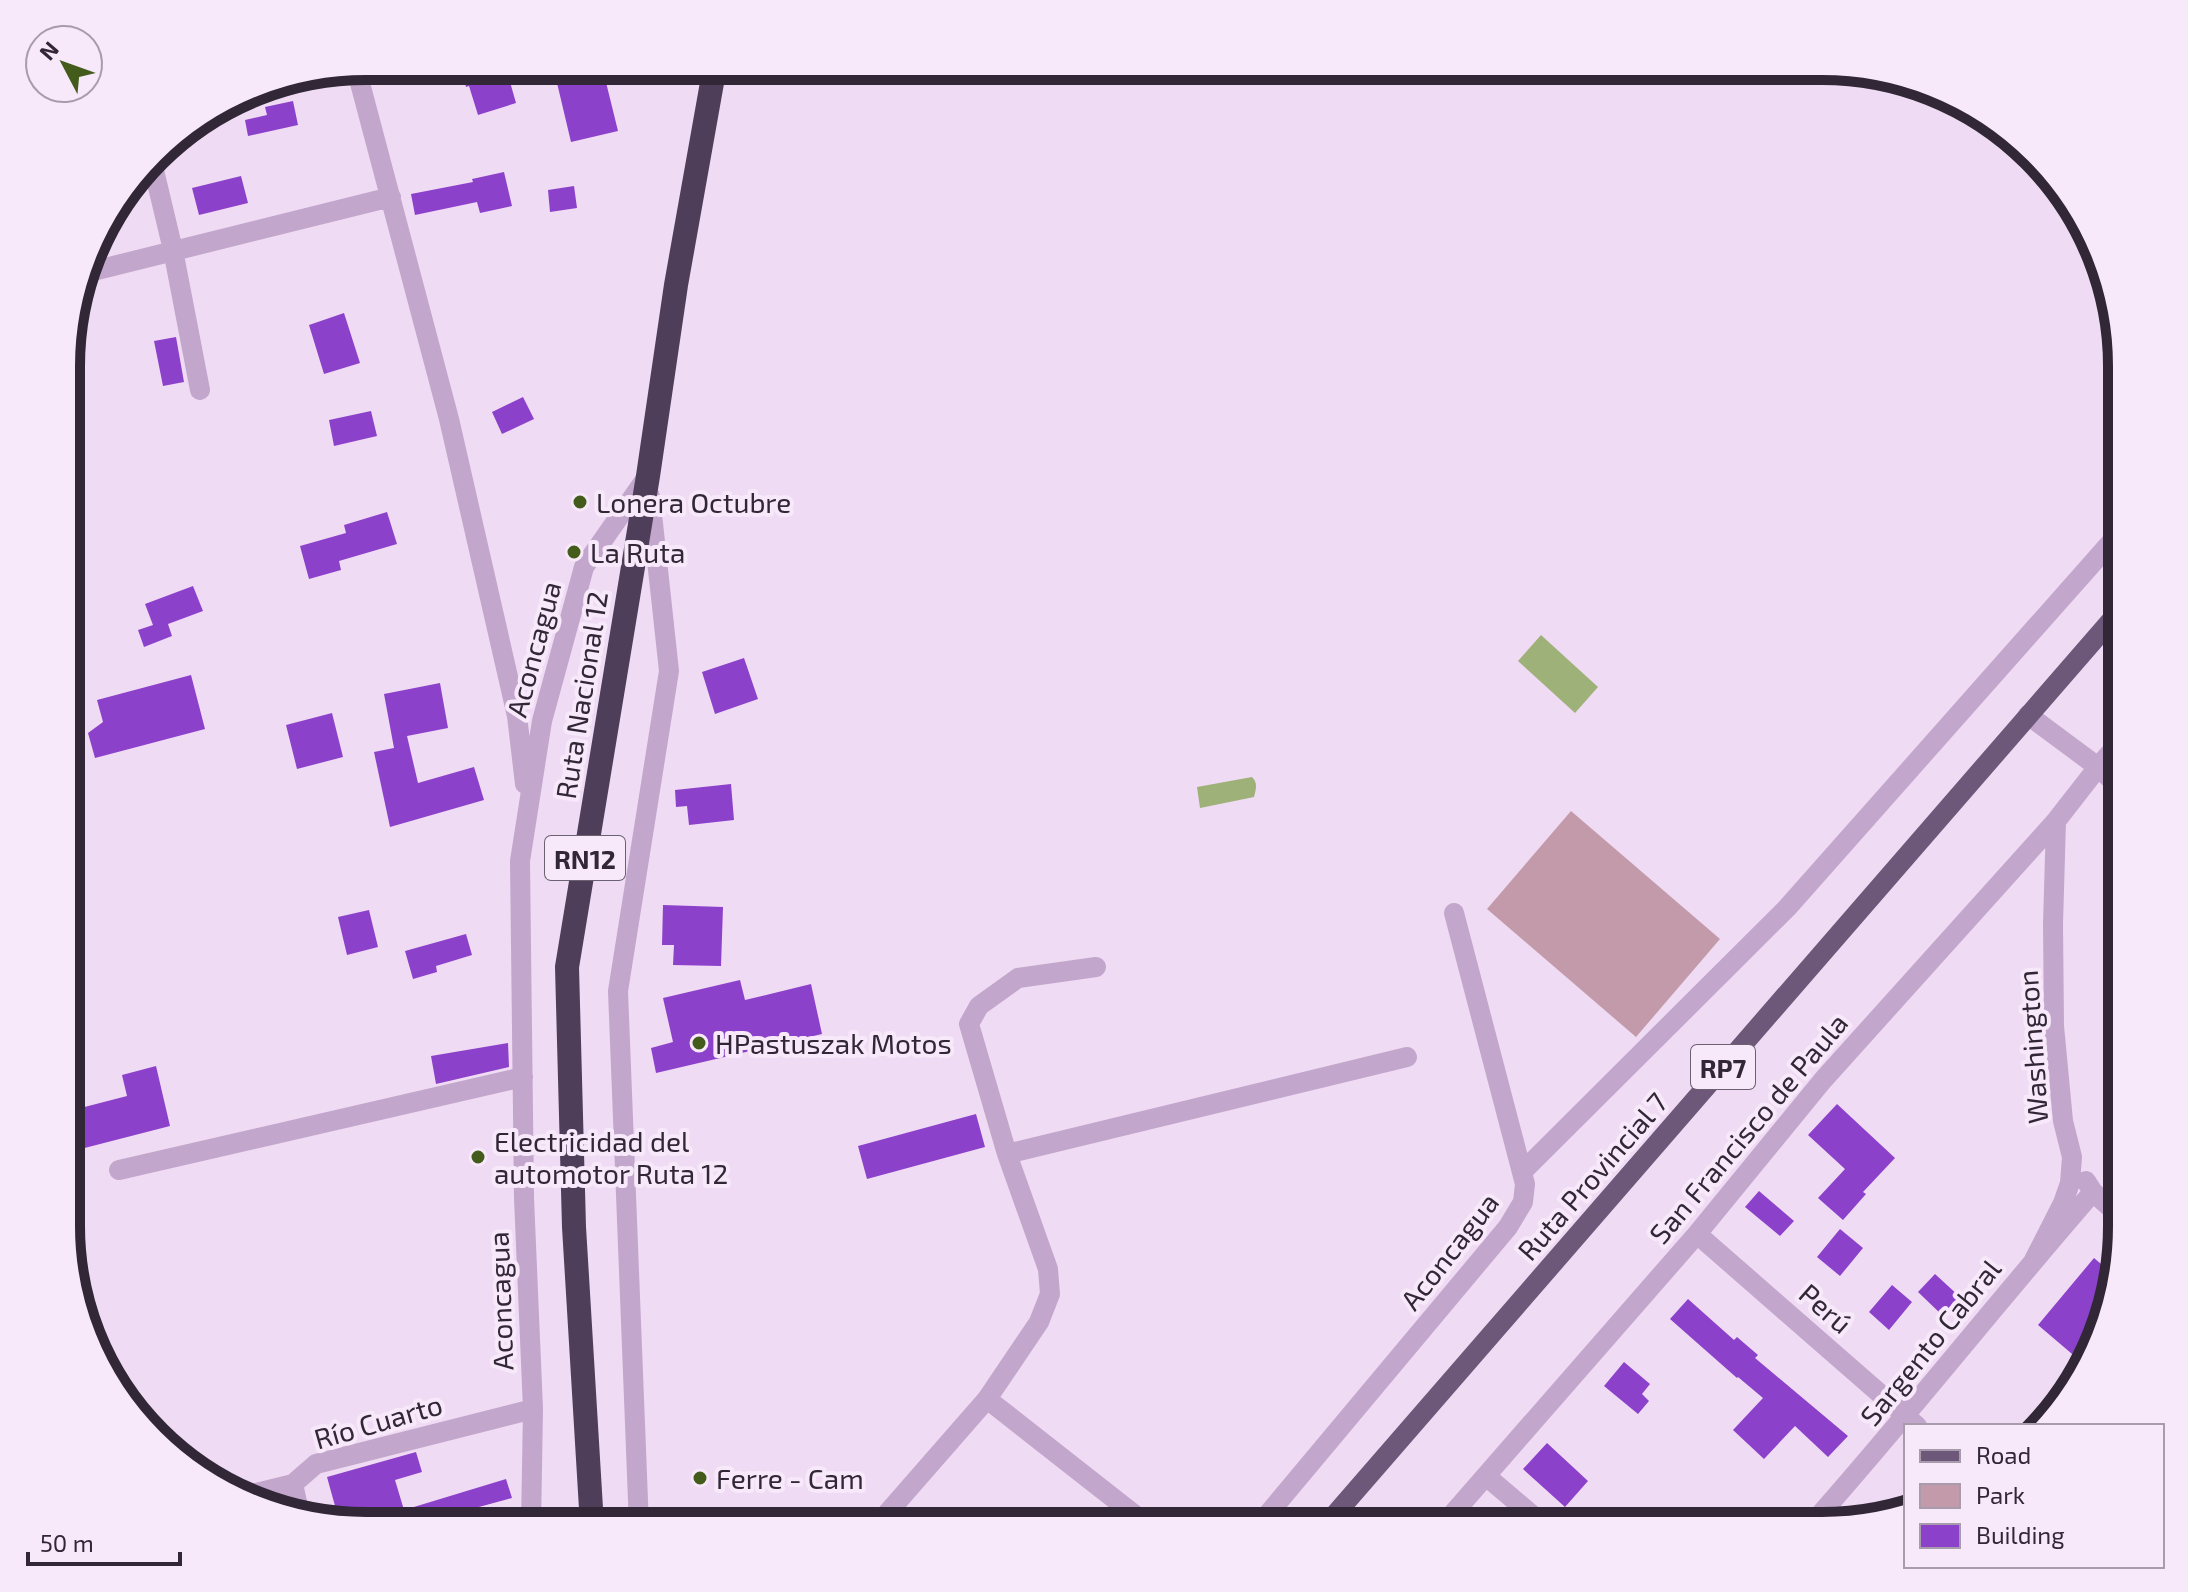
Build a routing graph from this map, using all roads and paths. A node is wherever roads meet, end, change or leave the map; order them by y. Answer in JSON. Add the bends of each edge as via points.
{"nodes":[{"id":1,"x":359,"y":80,"type":"edge"},
{"id":2,"x":713,"y":80,"type":"edge"},
{"id":3,"x":155,"y":174,"type":"edge"},
{"id":4,"x":391,"y":197,"type":"junction"},
{"id":5,"x":173,"y":250,"type":"junction"},
{"id":6,"x":97,"y":270,"type":"edge"},
{"id":7,"x":200,"y":390,"type":"dead end"},
{"id":8,"x":648,"y":476,"type":"junction"},
{"id":9,"x":2108,"y":546,"type":"edge"},
{"id":10,"x":2108,"y":624,"type":"edge"},
{"id":11,"x":2028,"y":715,"type":"junction"},
{"id":12,"x":2108,"y":756,"type":"edge"},
{"id":13,"x":2098,"y":767,"type":"junction"},
{"id":14,"x":2108,"y":777,"type":"edge"},
{"id":15,"x":528,"y":808,"type":"junction"},
{"id":16,"x":2056,"y":821,"type":"junction"},
{"id":17,"x":1454,"y":913,"type":"dead end"},
{"id":18,"x":1096,"y":967,"type":"dead end"},
{"id":19,"x":1407,"y":1057,"type":"dead end"},
{"id":20,"x":523,"y":1077,"type":"junction"},
{"id":21,"x":1007,"y":1154,"type":"junction"},
{"id":22,"x":2072,"y":1157,"type":"junction"},
{"id":23,"x":119,"y":1170,"type":"dead end"},
{"id":24,"x":1522,"y":1172,"type":"junction"},
{"id":25,"x":2093,"y":1192,"type":"junction"},
{"id":26,"x":2108,"y":1205,"type":"edge"},
{"id":27,"x":1697,"y":1234,"type":"junction"},
{"id":28,"x":2034,"y":1260,"type":"junction"},
{"id":29,"x":987,"y":1399,"type":"junction"},
{"id":30,"x":533,"y":1409,"type":"junction"},
{"id":31,"x":1912,"y":1420,"type":"edge"},
{"id":32,"x":1904,"y":1428,"type":"edge"},
{"id":33,"x":1486,"y":1476,"type":"junction"},
{"id":34,"x":293,"y":1484,"type":"junction"},
{"id":35,"x":261,"y":1492,"type":"edge"},
{"id":36,"x":297,"y":1503,"type":"edge"},
{"id":37,"x":531,"y":1512,"type":"edge"},
{"id":38,"x":594,"y":1512,"type":"edge"},
{"id":39,"x":638,"y":1512,"type":"edge"},
{"id":40,"x":888,"y":1512,"type":"edge"},
{"id":41,"x":1131,"y":1512,"type":"edge"},
{"id":42,"x":1270,"y":1512,"type":"edge"},
{"id":43,"x":1337,"y":1512,"type":"edge"},
{"id":44,"x":1454,"y":1512,"type":"edge"},
{"id":45,"x":1528,"y":1512,"type":"edge"},
{"id":46,"x":1824,"y":1512,"type":"edge"}],
"edges":[{"from":1,"to":4,"type":"street"},
{"from":2,"to":8,"type":"highway","name":"Ruta Nacional 12","number":"RN12"},
{"from":3,"to":5,"type":"street"},
{"from":4,"to":5,"type":"street"},
{"from":4,"to":15,"type":"street","via":[[517,716]]},
{"from":5,"to":6,"type":"street"},
{"from":5,"to":7,"type":"street"},
{"from":8,"to":15,"type":"street","name":"Aconcagua","via":[[584,567],[542,721]]},
{"from":8,"to":38,"type":"highway","name":"Ruta Nacional 12","number":"RN12","via":[[567,967],[579,1335]]},
{"from":8,"to":39,"type":"street","via":[[669,671],[618,991]]},
{"from":9,"to":24,"type":"street","via":[[1787,908]]},
{"from":10,"to":11,"type":"main road","name":"Ruta Provincial 7","number":"RP7"},
{"from":11,"to":13,"type":"street"},
{"from":11,"to":43,"type":"main road","name":"Ruta Provincial 7","number":"RP7"},
{"from":12,"to":13,"type":"street","name":"San Francisco de Paula"},
{"from":13,"to":14,"type":"street"},
{"from":13,"to":16,"type":"street","name":"San Francisco de Paula"},
{"from":15,"to":20,"type":"street","name":"Aconcagua","via":[[520,861]]},
{"from":16,"to":22,"type":"street","name":"Washington","via":[[2054,1026],[2063,1121]]},
{"from":16,"to":27,"type":"street","name":"San Francisco de Paula","via":[[1823,1080]]},
{"from":17,"to":24,"type":"street","name":"Aconcagua"},
{"from":18,"to":21,"type":"street","via":[[1018,978],[979,1006],[969,1024]]},
{"from":19,"to":21,"type":"street"},
{"from":20,"to":23,"type":"street"},
{"from":20,"to":30,"type":"street","name":"Aconcagua"},
{"from":21,"to":29,"type":"street","via":[[1048,1269],[1050,1294],[1039,1322]]},
{"from":22,"to":25,"type":"street"},
{"from":22,"to":28,"type":"street","name":"Washington","via":[[2063,1203]]},
{"from":24,"to":42,"type":"street","name":"Aconcagua","via":[[1523,1202],[1508,1227]]},
{"from":25,"to":26,"type":"street"},
{"from":25,"to":28,"type":"street","name":"Sargento Cabral"},
{"from":27,"to":31,"type":"street","name":"Perú"},
{"from":27,"to":33,"type":"street","name":"San Francisco de Paula"},
{"from":28,"to":31,"type":"street","name":"Sargento Cabral"},
{"from":29,"to":40,"type":"street"},
{"from":29,"to":41,"type":"street"},
{"from":30,"to":34,"type":"street","name":"Río Cuarto","via":[[316,1464]]},
{"from":30,"to":37,"type":"street","name":"Aconcagua"},
{"from":32,"to":46,"type":"street","name":"Sargento Cabral"},
{"from":33,"to":44,"type":"street","name":"San Francisco de Paula"},
{"from":33,"to":45,"type":"street"},
{"from":34,"to":35,"type":"street","name":"Río Cuarto"},
{"from":34,"to":36,"type":"street"}]}
